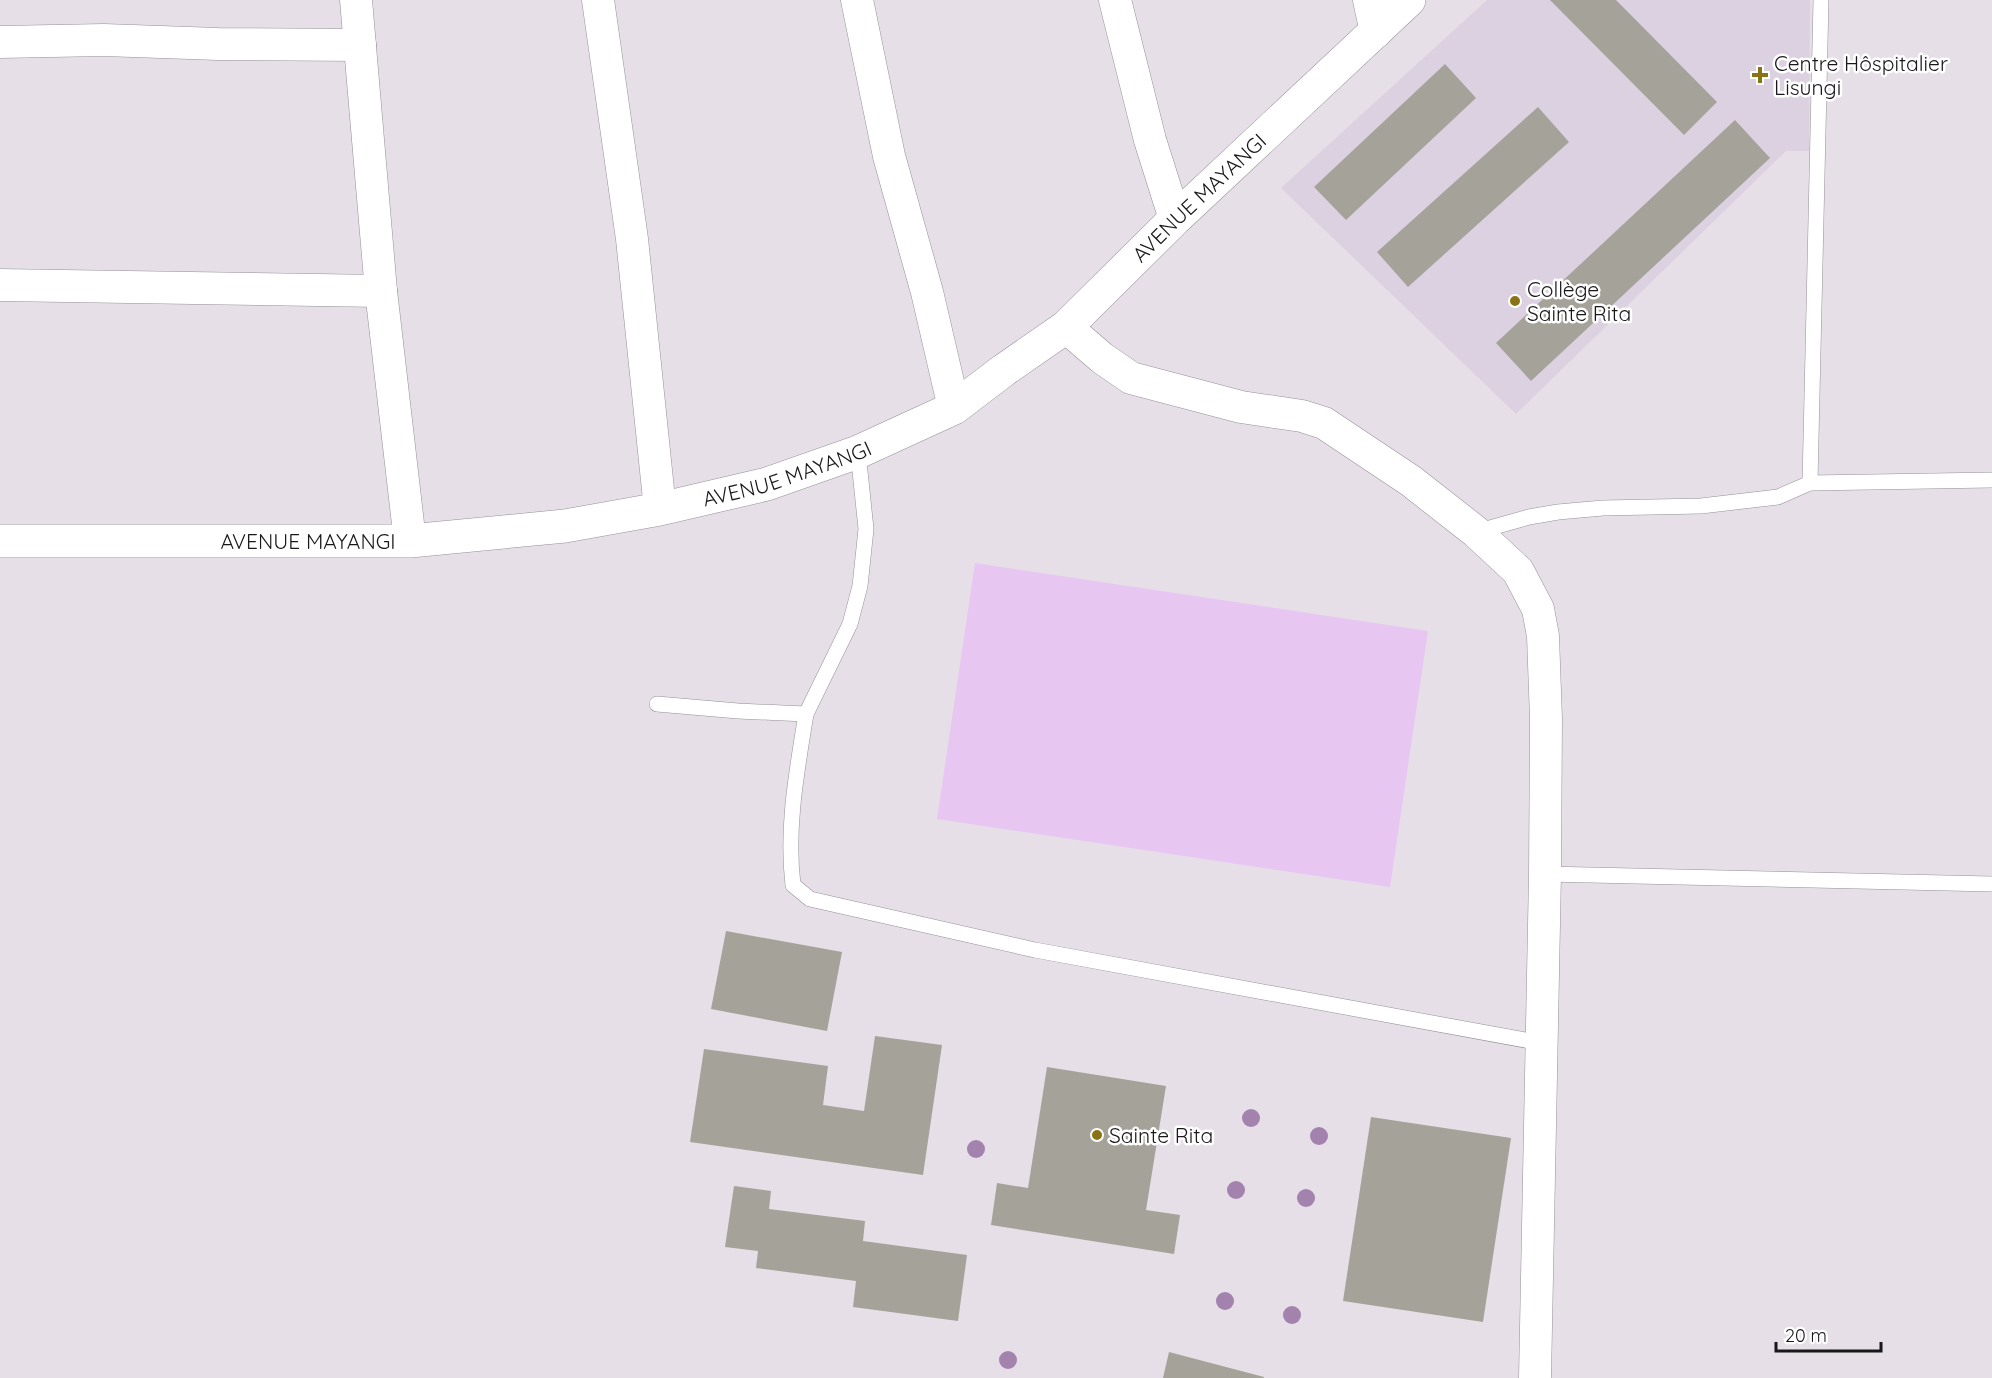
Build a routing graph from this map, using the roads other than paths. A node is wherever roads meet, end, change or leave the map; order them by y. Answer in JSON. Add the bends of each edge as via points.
{"nodes":[{"id":1,"x":356,"y":0,"type":"edge"},
{"id":2,"x":598,"y":0,"type":"edge"},
{"id":3,"x":857,"y":0,"type":"edge"},
{"id":4,"x":1115,"y":0,"type":"edge"},
{"id":5,"x":1369,"y":0,"type":"edge"},
{"id":6,"x":1410,"y":0,"type":"edge"},
{"id":7,"x":1821,"y":0,"type":"edge"},
{"id":8,"x":1376,"y":32,"type":"junction"},
{"id":9,"x":0,"y":42,"type":"edge"},
{"id":10,"x":360,"y":45,"type":"junction"},
{"id":11,"x":1175,"y":219,"type":"junction"},
{"id":12,"x":0,"y":285,"type":"edge"},
{"id":13,"x":381,"y":291,"type":"junction"},
{"id":14,"x":1066,"y":327,"type":"junction"},
{"id":15,"x":954,"y":408,"type":"junction"},
{"id":16,"x":858,"y":452,"type":"junction"},
{"id":17,"x":1992,"y":480,"type":"edge"},
{"id":18,"x":1810,"y":483,"type":"junction"},
{"id":19,"x":660,"y":509,"type":"junction"},
{"id":20,"x":1476,"y":532,"type":"junction"},
{"id":21,"x":0,"y":541,"type":"edge"},
{"id":22,"x":410,"y":541,"type":"junction"},
{"id":23,"x":657,"y":704,"type":"dead end"},
{"id":24,"x":806,"y":714,"type":"junction"},
{"id":25,"x":1545,"y":874,"type":"junction"},
{"id":26,"x":1992,"y":884,"type":"edge"},
{"id":27,"x":1541,"y":1043,"type":"junction"},
{"id":28,"x":1535,"y":1378,"type":"edge"}],
"edges":[{"from":1,"to":10,"type":"street"},
{"from":2,"to":19,"type":"street","via":[[632,238]]},
{"from":3,"to":15,"type":"street","via":[[889,156]]},
{"from":4,"to":11,"type":"street","via":[[1150,141]]},
{"from":5,"to":8,"type":"street"},
{"from":6,"to":8,"type":"street","name":"AVENUE MAYANGI"},
{"from":7,"to":18,"type":"lane"},
{"from":8,"to":11,"type":"street","name":"AVENUE MAYANGI"},
{"from":9,"to":10,"type":"street"},
{"from":10,"to":13,"type":"street"},
{"from":11,"to":14,"type":"street","name":"AVENUE MAYANGI"},
{"from":12,"to":13,"type":"street"},
{"from":13,"to":22,"type":"street"},
{"from":14,"to":15,"type":"street","name":"AVENUE MAYANGI"},
{"from":14,"to":20,"type":"street","via":[[1131,378],[1241,407],[1324,423],[1411,481]]},
{"from":15,"to":16,"type":"street","name":"AVENUE MAYANGI"},
{"from":16,"to":19,"type":"street","name":"AVENUE MAYANGI","via":[[767,484]]},
{"from":16,"to":24,"type":"lane","via":[[866,529],[860,586],[850,624]]},
{"from":17,"to":18,"type":"lane"},
{"from":18,"to":20,"type":"lane","via":[[1778,497],[1701,506],[1558,512]]},
{"from":19,"to":22,"type":"street","name":"AVENUE MAYANGI","via":[[565,526]]},
{"from":20,"to":25,"type":"street","via":[[1518,571],[1538,609],[1544,636]]},
{"from":21,"to":22,"type":"street","name":"AVENUE MAYANGI"},
{"from":23,"to":24,"type":"lane"},
{"from":24,"to":27,"type":"lane","via":[[790,857],[793,885],[810,899],[1035,950]]},
{"from":25,"to":26,"type":"lane"},
{"from":25,"to":27,"type":"street"},
{"from":27,"to":28,"type":"street"}]}
